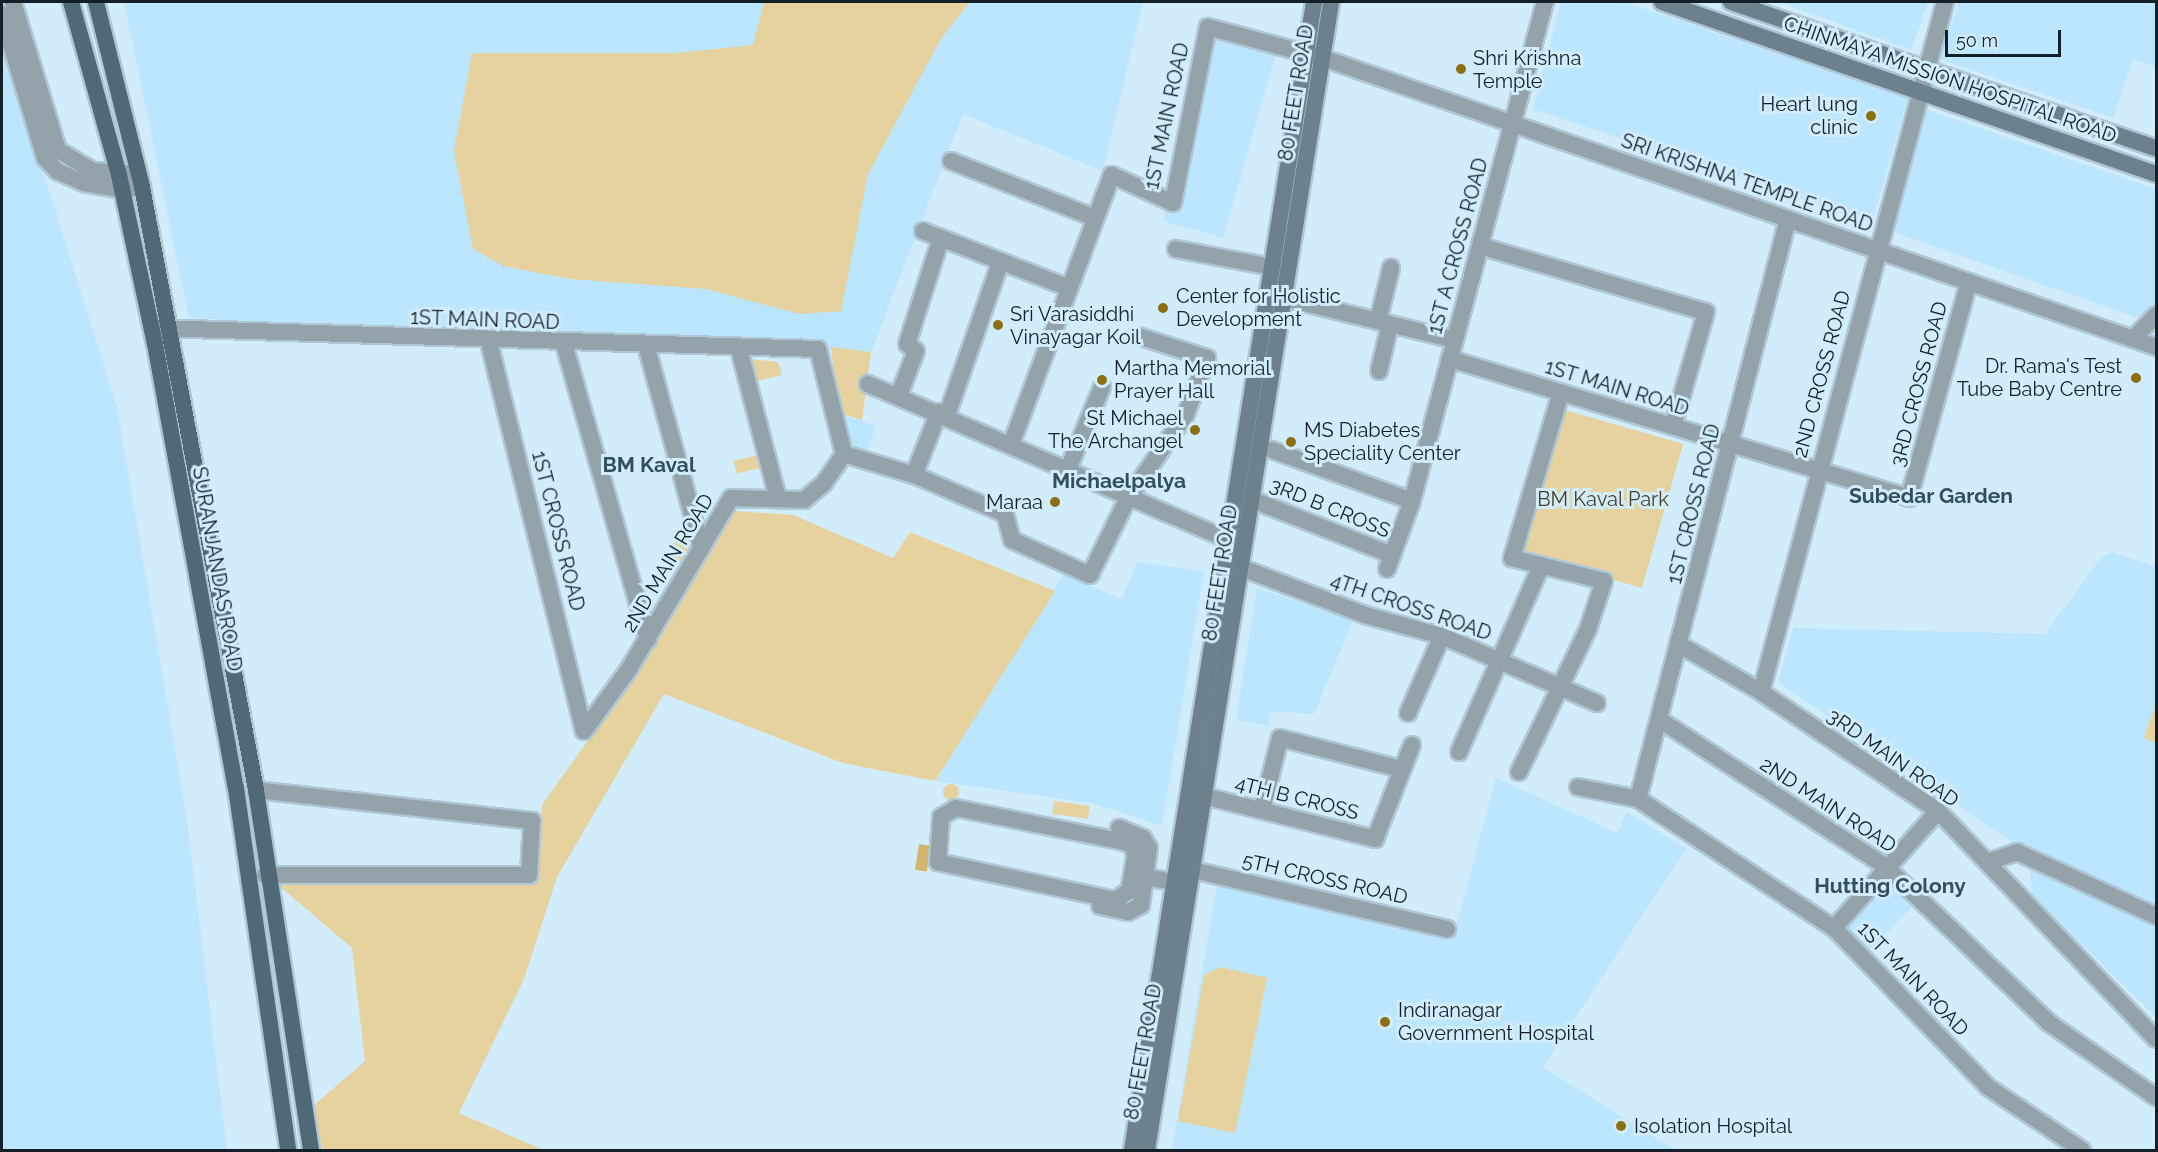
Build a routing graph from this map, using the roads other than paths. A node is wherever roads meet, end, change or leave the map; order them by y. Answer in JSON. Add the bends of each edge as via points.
{"nodes":[{"id":1,"x":13,"y":2,"type":"edge"},
{"id":2,"x":71,"y":2,"type":"edge"},
{"id":3,"x":96,"y":2,"type":"edge"},
{"id":4,"x":1314,"y":2,"type":"edge"},
{"id":5,"x":1331,"y":2,"type":"edge"},
{"id":6,"x":1545,"y":2,"type":"edge"},
{"id":7,"x":1662,"y":2,"type":"edge"},
{"id":8,"x":1731,"y":2,"type":"edge"},
{"id":9,"x":1945,"y":2,"type":"edge"},
{"id":10,"x":2,"y":15,"type":"edge"},
{"id":11,"x":1306,"y":53,"type":"junction"},
{"id":12,"x":1323,"y":58,"type":"junction"},
{"id":13,"x":1924,"y":68,"type":"junction"},
{"id":14,"x":1917,"y":91,"type":"junction"},
{"id":15,"x":1512,"y":124,"type":"junction"},
{"id":16,"x":2157,"y":148,"type":"edge"},
{"id":17,"x":951,"y":161,"type":"dead end"},
{"id":18,"x":2157,"y":174,"type":"edge"},
{"id":19,"x":140,"y":181,"type":"junction"},
{"id":20,"x":121,"y":183,"type":"junction"},
{"id":21,"x":1095,"y":218,"type":"junction"},
{"id":22,"x":1788,"y":219,"type":"junction"},
{"id":23,"x":923,"y":231,"type":"dead end"},
{"id":24,"x":942,"y":238,"type":"junction"},
{"id":25,"x":1480,"y":246,"type":"junction"},
{"id":26,"x":1176,"y":249,"type":"dead end"},
{"id":27,"x":1876,"y":250,"type":"junction"},
{"id":28,"x":1001,"y":261,"type":"junction"},
{"id":29,"x":1272,"y":267,"type":"junction"},
{"id":30,"x":1391,"y":268,"type":"dead end"},
{"id":31,"x":1969,"y":282,"type":"junction"},
{"id":32,"x":1068,"y":288,"type":"junction"},
{"id":33,"x":1284,"y":298,"type":"junction"},
{"id":34,"x":2157,"y":315,"type":"edge"},
{"id":35,"x":1384,"y":323,"type":"junction"},
{"id":36,"x":160,"y":328,"type":"junction"},
{"id":37,"x":1138,"y":336,"type":"dead end"},
{"id":38,"x":2133,"y":339,"type":"junction"},
{"id":39,"x":1455,"y":340,"type":"junction"},
{"id":40,"x":489,"y":342,"type":"junction"},
{"id":41,"x":564,"y":344,"type":"junction"},
{"id":42,"x":646,"y":345,"type":"junction"},
{"id":43,"x":2157,"y":347,"type":"edge"},
{"id":44,"x":739,"y":349,"type":"junction"},
{"id":45,"x":1450,"y":359,"type":"junction"},
{"id":46,"x":1379,"y":371,"type":"dead end"},
{"id":47,"x":868,"y":384,"type":"dead end"},
{"id":48,"x":1102,"y":387,"type":"dead end"},
{"id":49,"x":1561,"y":393,"type":"junction"},
{"id":50,"x":899,"y":395,"type":"junction"},
{"id":51,"x":943,"y":413,"type":"junction"},
{"id":52,"x":1673,"y":426,"type":"junction"},
{"id":53,"x":1012,"y":442,"type":"junction"},
{"id":54,"x":1731,"y":444,"type":"junction"},
{"id":55,"x":1272,"y":450,"type":"dead end"},
{"id":56,"x":844,"y":454,"type":"junction"},
{"id":57,"x":1818,"y":470,"type":"junction"},
{"id":58,"x":1066,"y":474,"type":"junction"},
{"id":59,"x":914,"y":475,"type":"junction"},
{"id":60,"x":1909,"y":498,"type":"joint"},
{"id":61,"x":778,"y":499,"type":"junction"},
{"id":62,"x":1127,"y":500,"type":"junction"},
{"id":63,"x":1253,"y":500,"type":"junction"},
{"id":64,"x":1412,"y":501,"type":"junction"},
{"id":65,"x":1229,"y":540,"type":"junction"},
{"id":66,"x":701,"y":546,"type":"junction"},
{"id":67,"x":1389,"y":562,"type":"joint"},
{"id":68,"x":1541,"y":566,"type":"junction"},
{"id":69,"x":1242,"y":568,"type":"junction"},
{"id":70,"x":1443,"y":636,"type":"junction"},
{"id":71,"x":648,"y":639,"type":"junction"},
{"id":72,"x":1680,"y":645,"type":"junction"},
{"id":73,"x":1503,"y":662,"type":"junction"},
{"id":74,"x":1561,"y":689,"type":"junction"},
{"id":75,"x":1761,"y":692,"type":"junction"},
{"id":76,"x":1597,"y":703,"type":"dead end"},
{"id":77,"x":1408,"y":713,"type":"dead end"},
{"id":78,"x":1660,"y":720,"type":"junction"},
{"id":79,"x":584,"y":731,"type":"joint"},
{"id":80,"x":1412,"y":745,"type":"dead end"},
{"id":81,"x":1459,"y":752,"type":"dead end"},
{"id":82,"x":1401,"y":769,"type":"junction"},
{"id":83,"x":1519,"y":772,"type":"dead end"},
{"id":84,"x":1578,"y":788,"type":"dead end"},
{"id":85,"x":256,"y":790,"type":"junction"},
{"id":86,"x":1197,"y":794,"type":"junction"},
{"id":87,"x":1638,"y":799,"type":"junction"},
{"id":88,"x":1262,"y":810,"type":"junction"},
{"id":89,"x":1938,"y":811,"type":"junction"},
{"id":90,"x":1119,"y":828,"type":"dead end"},
{"id":91,"x":1987,"y":862,"type":"junction"},
{"id":92,"x":1886,"y":867,"type":"junction"},
{"id":93,"x":1193,"y":870,"type":"junction"},
{"id":94,"x":1140,"y":874,"type":"junction"},
{"id":95,"x":265,"y":875,"type":"junction"},
{"id":96,"x":1175,"y":880,"type":"junction"},
{"id":97,"x":1096,"y":905,"type":"dead end"},
{"id":98,"x":2157,"y":915,"type":"edge"},
{"id":99,"x":1834,"y":928,"type":"junction"},
{"id":100,"x":1447,"y":929,"type":"dead end"},
{"id":101,"x":2157,"y":1039,"type":"edge"},
{"id":102,"x":2157,"y":1097,"type":"edge"},
{"id":103,"x":288,"y":1150,"type":"edge"},
{"id":104,"x":311,"y":1150,"type":"edge"},
{"id":105,"x":1132,"y":1150,"type":"edge"},
{"id":106,"x":1147,"y":1150,"type":"edge"},
{"id":107,"x":2082,"y":1150,"type":"edge"}],
"edges":[{"from":1,"to":20,"type":"street","via":[[58,150],[75,163]]},
{"from":2,"to":20,"type":"main road","name":"SURANJANDAS ROAD"},
{"from":3,"to":19,"type":"main road","name":"SURANJANDAS ROAD"},
{"from":4,"to":11,"type":"main road","name":"80 FEET ROAD"},
{"from":5,"to":12,"type":"main road","name":"80 FEET ROAD"},
{"from":6,"to":15,"type":"street","name":"1ST A CROSS ROAD"},
{"from":7,"to":14,"type":"main road","name":"CHINMAYA MISSION HOSPITAL ROAD"},
{"from":8,"to":13,"type":"main road","name":"CHINMAYA MISSION HOSPITAL ROAD"},
{"from":9,"to":13,"type":"street"},
{"from":10,"to":20,"type":"street","via":[[45,158],[69,177]]},
{"from":11,"to":12,"type":"street","name":"1ST MAIN ROAD"},
{"from":11,"to":21,"type":"street","name":"1ST MAIN ROAD","via":[[1208,27],[1173,203],[1112,175]]},
{"from":11,"to":29,"type":"main road","name":"80 FEET ROAD"},
{"from":12,"to":15,"type":"street","name":"SRI KRISHNA TEMPLE ROAD"},
{"from":12,"to":33,"type":"main road","name":"80 FEET ROAD"},
{"from":13,"to":14,"type":"street","name":"2ND CROSS ROAD"},
{"from":13,"to":16,"type":"main road","name":"CHINMAYA MISSION HOSPITAL ROAD"},
{"from":14,"to":18,"type":"main road","name":"CHINMAYA MISSION HOSPITAL ROAD"},
{"from":14,"to":27,"type":"street","name":"2ND CROSS ROAD"},
{"from":15,"to":22,"type":"street","name":"SRI KRISHNA TEMPLE ROAD"},
{"from":15,"to":25,"type":"street","name":"1ST A CROSS ROAD"},
{"from":17,"to":21,"type":"street"},
{"from":19,"to":20,"type":"street"},
{"from":19,"to":36,"type":"main road","name":"SURANJANDAS ROAD"},
{"from":20,"to":36,"type":"main road","name":"SURANJANDAS ROAD"},
{"from":21,"to":32,"type":"street","name":"1ST MAIN ROAD"},
{"from":22,"to":27,"type":"street","name":"SRI KRISHNA TEMPLE ROAD"},
{"from":22,"to":54,"type":"street","name":"1ST CROSS ROAD"},
{"from":23,"to":24,"type":"street"},
{"from":24,"to":28,"type":"street"},
{"from":24,"to":50,"type":"street","via":[[907,344],[916,351]]},
{"from":25,"to":39,"type":"street","name":"1ST A CROSS ROAD"},
{"from":25,"to":52,"type":"street","via":[[1706,312]]},
{"from":26,"to":29,"type":"street"},
{"from":27,"to":31,"type":"street","name":"SRI KRISHNA TEMPLE ROAD"},
{"from":27,"to":57,"type":"street","name":"2ND CROSS ROAD"},
{"from":28,"to":32,"type":"street"},
{"from":28,"to":51,"type":"street"},
{"from":29,"to":65,"type":"main road","name":"80 FEET ROAD"},
{"from":30,"to":35,"type":"street"},
{"from":31,"to":38,"type":"street","name":"SRI KRISHNA TEMPLE ROAD"},
{"from":31,"to":60,"type":"street","name":"3RD CROSS ROAD"},
{"from":32,"to":53,"type":"street","name":"1ST MAIN ROAD"},
{"from":33,"to":35,"type":"street"},
{"from":33,"to":63,"type":"main road","name":"80 FEET ROAD"},
{"from":34,"to":38,"type":"street"},
{"from":35,"to":39,"type":"street"},
{"from":35,"to":46,"type":"street"},
{"from":36,"to":40,"type":"street","name":"1ST MAIN ROAD"},
{"from":36,"to":85,"type":"main road","name":"SURANJANDAS ROAD"},
{"from":36,"to":103,"type":"main road","name":"SURANJANDAS ROAD","via":[[236,788]]},
{"from":37,"to":62,"type":"street","via":[[1207,358],[1186,414]]},
{"from":38,"to":43,"type":"street","name":"SRI KRISHNA TEMPLE ROAD"},
{"from":39,"to":45,"type":"street","name":"1ST A CROSS ROAD"},
{"from":40,"to":41,"type":"street","name":"1ST MAIN ROAD"},
{"from":40,"to":79,"type":"street","name":"1ST CROSS ROAD"},
{"from":41,"to":42,"type":"street","name":"1ST MAIN ROAD"},
{"from":41,"to":71,"type":"street"},
{"from":42,"to":44,"type":"street","name":"1ST MAIN ROAD"},
{"from":42,"to":66,"type":"street"},
{"from":44,"to":56,"type":"street","name":"1ST MAIN ROAD","via":[[818,349]]},
{"from":44,"to":61,"type":"street"},
{"from":45,"to":49,"type":"street","name":"1ST MAIN ROAD"},
{"from":45,"to":64,"type":"street","name":"1ST A CROSS ROAD"},
{"from":47,"to":50,"type":"street"},
{"from":48,"to":58,"type":"street"},
{"from":49,"to":52,"type":"street","name":"1ST MAIN ROAD"},
{"from":49,"to":68,"type":"street","via":[[1512,558]]},
{"from":50,"to":51,"type":"street"},
{"from":51,"to":53,"type":"street"},
{"from":51,"to":59,"type":"street"},
{"from":52,"to":54,"type":"street","name":"1ST MAIN ROAD"},
{"from":53,"to":58,"type":"street"},
{"from":54,"to":57,"type":"street","name":"1ST MAIN ROAD"},
{"from":54,"to":72,"type":"street","name":"1ST CROSS ROAD"},
{"from":55,"to":64,"type":"street"},
{"from":56,"to":59,"type":"street"},
{"from":56,"to":61,"type":"street","name":"2ND MAIN ROAD","via":[[824,483],[804,500]]},
{"from":57,"to":60,"type":"street","name":"1ST MAIN ROAD"},
{"from":57,"to":75,"type":"street","name":"2ND CROSS ROAD"},
{"from":58,"to":62,"type":"street"},
{"from":59,"to":62,"type":"street","via":[[1005,514],[1011,540],[1090,575]]},
{"from":61,"to":66,"type":"street","name":"2ND MAIN ROAD","via":[[731,498]]},
{"from":62,"to":65,"type":"street"},
{"from":63,"to":67,"type":"street","name":"3RD B CROSS"},
{"from":63,"to":69,"type":"main road","name":"80 FEET ROAD"},
{"from":64,"to":67,"type":"street","name":"1ST A CROSS ROAD"},
{"from":65,"to":86,"type":"main road","name":"80 FEET ROAD"},
{"from":66,"to":71,"type":"street","name":"2ND MAIN ROAD"},
{"from":68,"to":73,"type":"street"},
{"from":68,"to":74,"type":"street","via":[[1604,581]]},
{"from":69,"to":70,"type":"street","name":"4TH CROSS ROAD","via":[[1365,615]]},
{"from":69,"to":86,"type":"main road","name":"80 FEET ROAD"},
{"from":70,"to":73,"type":"street","name":"4TH CROSS ROAD"},
{"from":70,"to":77,"type":"street"},
{"from":71,"to":79,"type":"street","name":"2ND MAIN ROAD"},
{"from":72,"to":75,"type":"street","name":"3RD MAIN ROAD"},
{"from":72,"to":78,"type":"street","name":"1ST CROSS ROAD"},
{"from":73,"to":74,"type":"street","name":"4TH CROSS ROAD"},
{"from":73,"to":81,"type":"street"},
{"from":74,"to":76,"type":"street","name":"4TH CROSS ROAD"},
{"from":74,"to":83,"type":"street"},
{"from":75,"to":89,"type":"street","name":"3RD MAIN ROAD"},
{"from":78,"to":87,"type":"street","name":"1ST CROSS ROAD"},
{"from":78,"to":92,"type":"street","name":"2ND MAIN ROAD"},
{"from":80,"to":82,"type":"street"},
{"from":82,"to":88,"type":"street","name":"4TH B CROSS","via":[[1375,839]]},
{"from":82,"to":88,"type":"street","via":[[1280,738]]},
{"from":84,"to":87,"type":"street","name":"1ST MAIN ROAD"},
{"from":85,"to":95,"type":"main road","name":"SURANJANDAS ROAD"},
{"from":85,"to":95,"type":"street","via":[[532,821],[529,875]]},
{"from":86,"to":88,"type":"street","name":"4TH B CROSS"},
{"from":86,"to":93,"type":"main road","name":"80 FEET ROAD"},
{"from":86,"to":96,"type":"main road","name":"80 FEET ROAD"},
{"from":87,"to":99,"type":"street","name":"1ST MAIN ROAD"},
{"from":89,"to":91,"type":"street","name":"3RD MAIN ROAD"},
{"from":89,"to":92,"type":"street"},
{"from":90,"to":94,"type":"street","via":[[1146,840]]},
{"from":91,"to":98,"type":"street","via":[[2018,852]]},
{"from":91,"to":101,"type":"street","name":"3RD MAIN ROAD"},
{"from":92,"to":99,"type":"street"},
{"from":92,"to":102,"type":"street","name":"2ND MAIN ROAD","via":[[2049,1023]]},
{"from":93,"to":100,"type":"street","name":"5TH CROSS ROAD"},
{"from":93,"to":106,"type":"main road","name":"80 FEET ROAD"},
{"from":94,"to":94,"type":"street","via":[[1134,847],[1125,842],[956,808],[941,817],[934,852],[938,862],[949,866],[1115,900],[1124,898]]},
{"from":94,"to":96,"type":"street"},
{"from":94,"to":97,"type":"street","via":[[1141,905],[1134,911]]},
{"from":95,"to":104,"type":"main road","name":"SURANJANDAS ROAD"},
{"from":96,"to":105,"type":"main road","name":"80 FEET ROAD"},
{"from":99,"to":107,"type":"street","name":"1ST MAIN ROAD","via":[[1988,1087]]}]}
